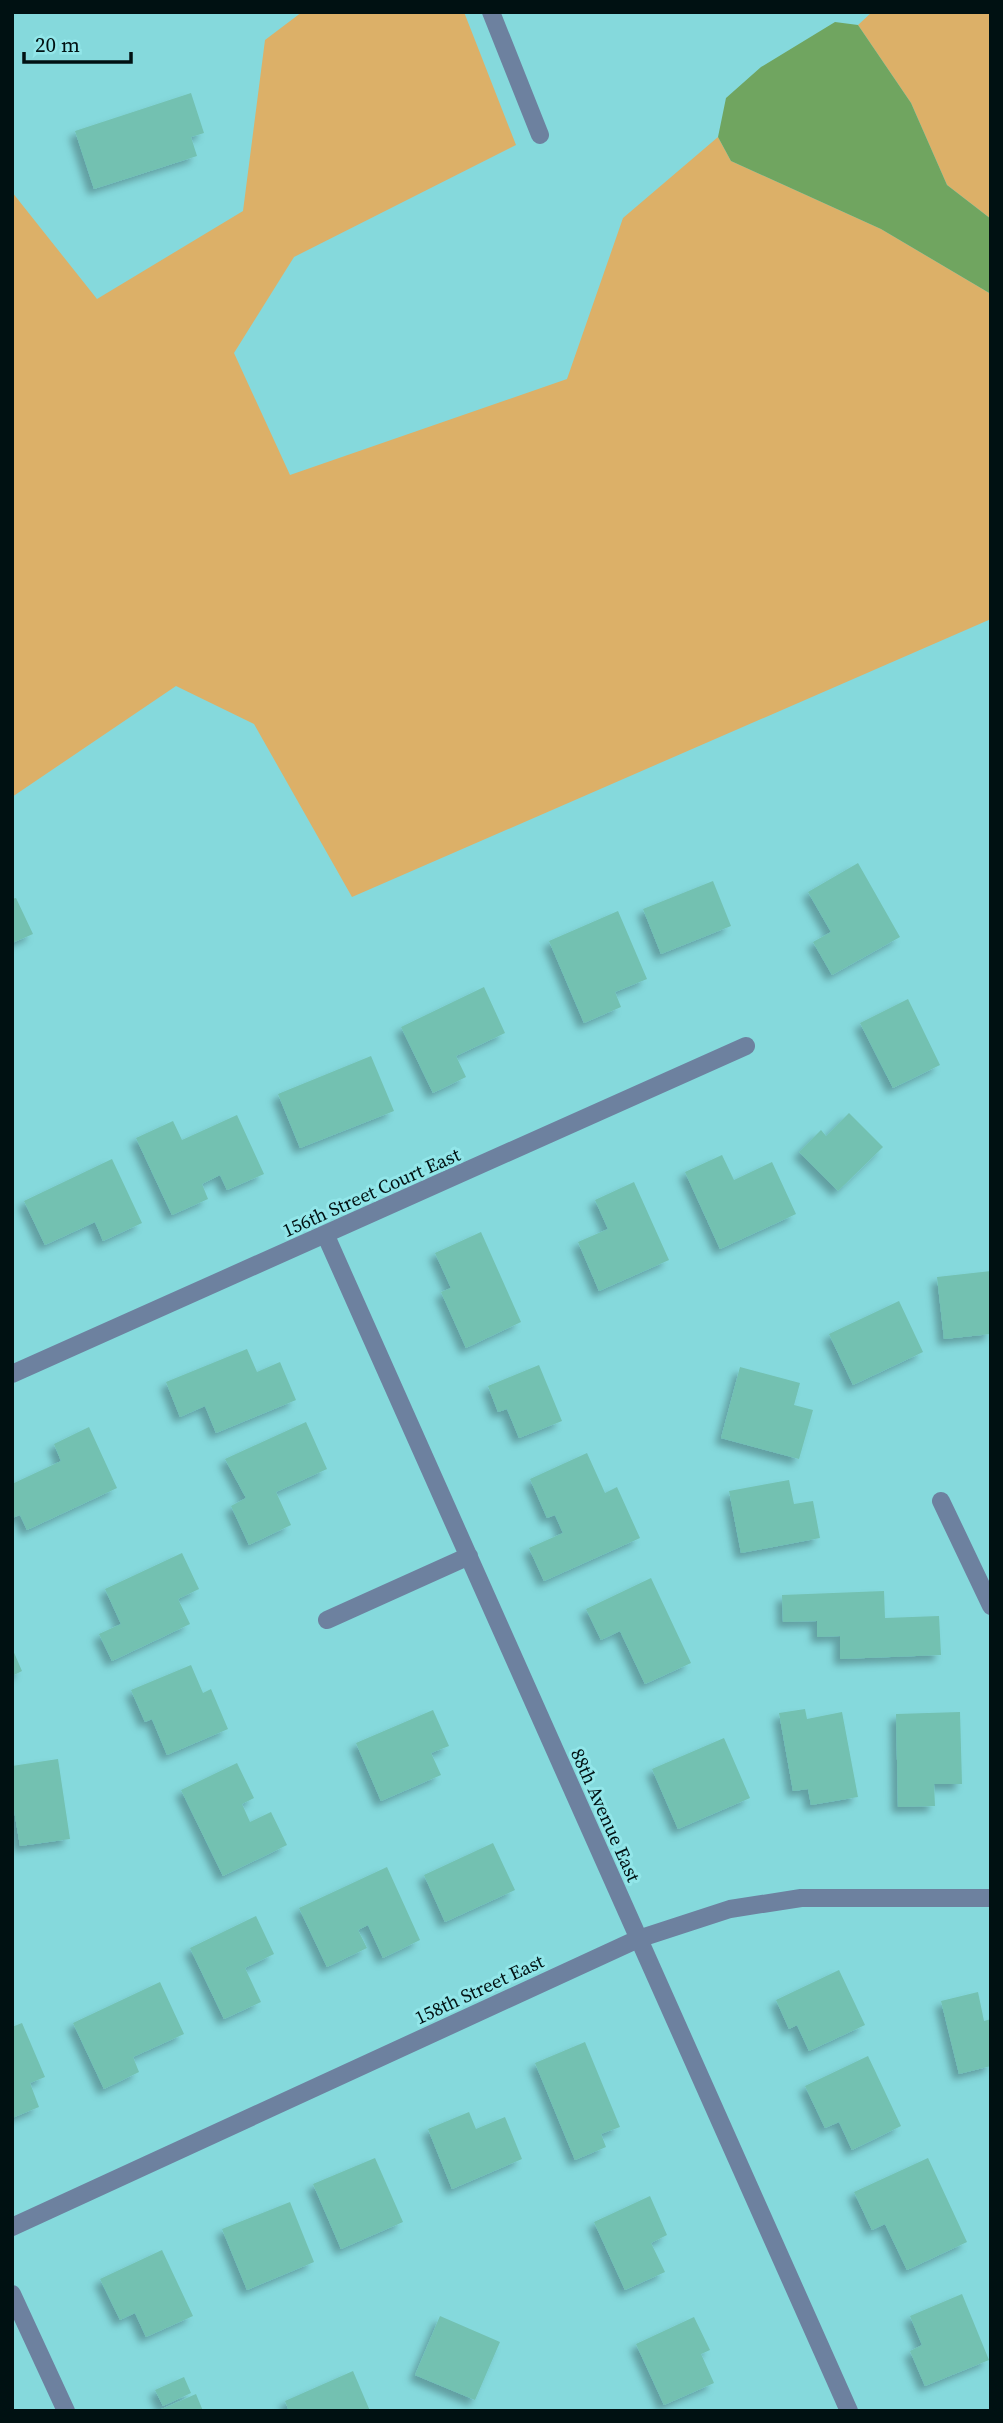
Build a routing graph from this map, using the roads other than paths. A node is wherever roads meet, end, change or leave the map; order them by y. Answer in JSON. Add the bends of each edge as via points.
{"nodes":[{"id":1,"x":491,"y":12,"type":"edge"},
{"id":2,"x":540,"y":135,"type":"dead end"},
{"id":3,"x":746,"y":1046,"type":"dead end"},
{"id":4,"x":326,"y":1236,"type":"junction"},
{"id":5,"x":12,"y":1374,"type":"edge"},
{"id":6,"x":941,"y":1502,"type":"dead end"},
{"id":7,"x":469,"y":1556,"type":"junction"},
{"id":8,"x":991,"y":1606,"type":"edge"},
{"id":9,"x":327,"y":1620,"type":"dead end"},
{"id":10,"x":991,"y":1898,"type":"edge"},
{"id":11,"x":638,"y":1939,"type":"junction"},
{"id":12,"x":12,"y":2227,"type":"edge"},
{"id":13,"x":12,"y":2294,"type":"edge"},
{"id":14,"x":66,"y":2411,"type":"edge"},
{"id":15,"x":849,"y":2411,"type":"edge"}],
"edges":[{"from":1,"to":2,"type":"street"},
{"from":3,"to":4,"type":"street","name":"156th Street Court East"},
{"from":4,"to":5,"type":"street","name":"156th Street Court East"},
{"from":4,"to":7,"type":"street","name":"88th Avenue East"},
{"from":6,"to":8,"type":"street"},
{"from":7,"to":9,"type":"street"},
{"from":7,"to":11,"type":"street","name":"88th Avenue East"},
{"from":10,"to":11,"type":"street","name":"158th Street East","via":[[801,1898],[730,1909]]},
{"from":11,"to":12,"type":"street","name":"158th Street East"},
{"from":11,"to":15,"type":"street","name":"88th Avenue East"},
{"from":13,"to":14,"type":"street"}]}
